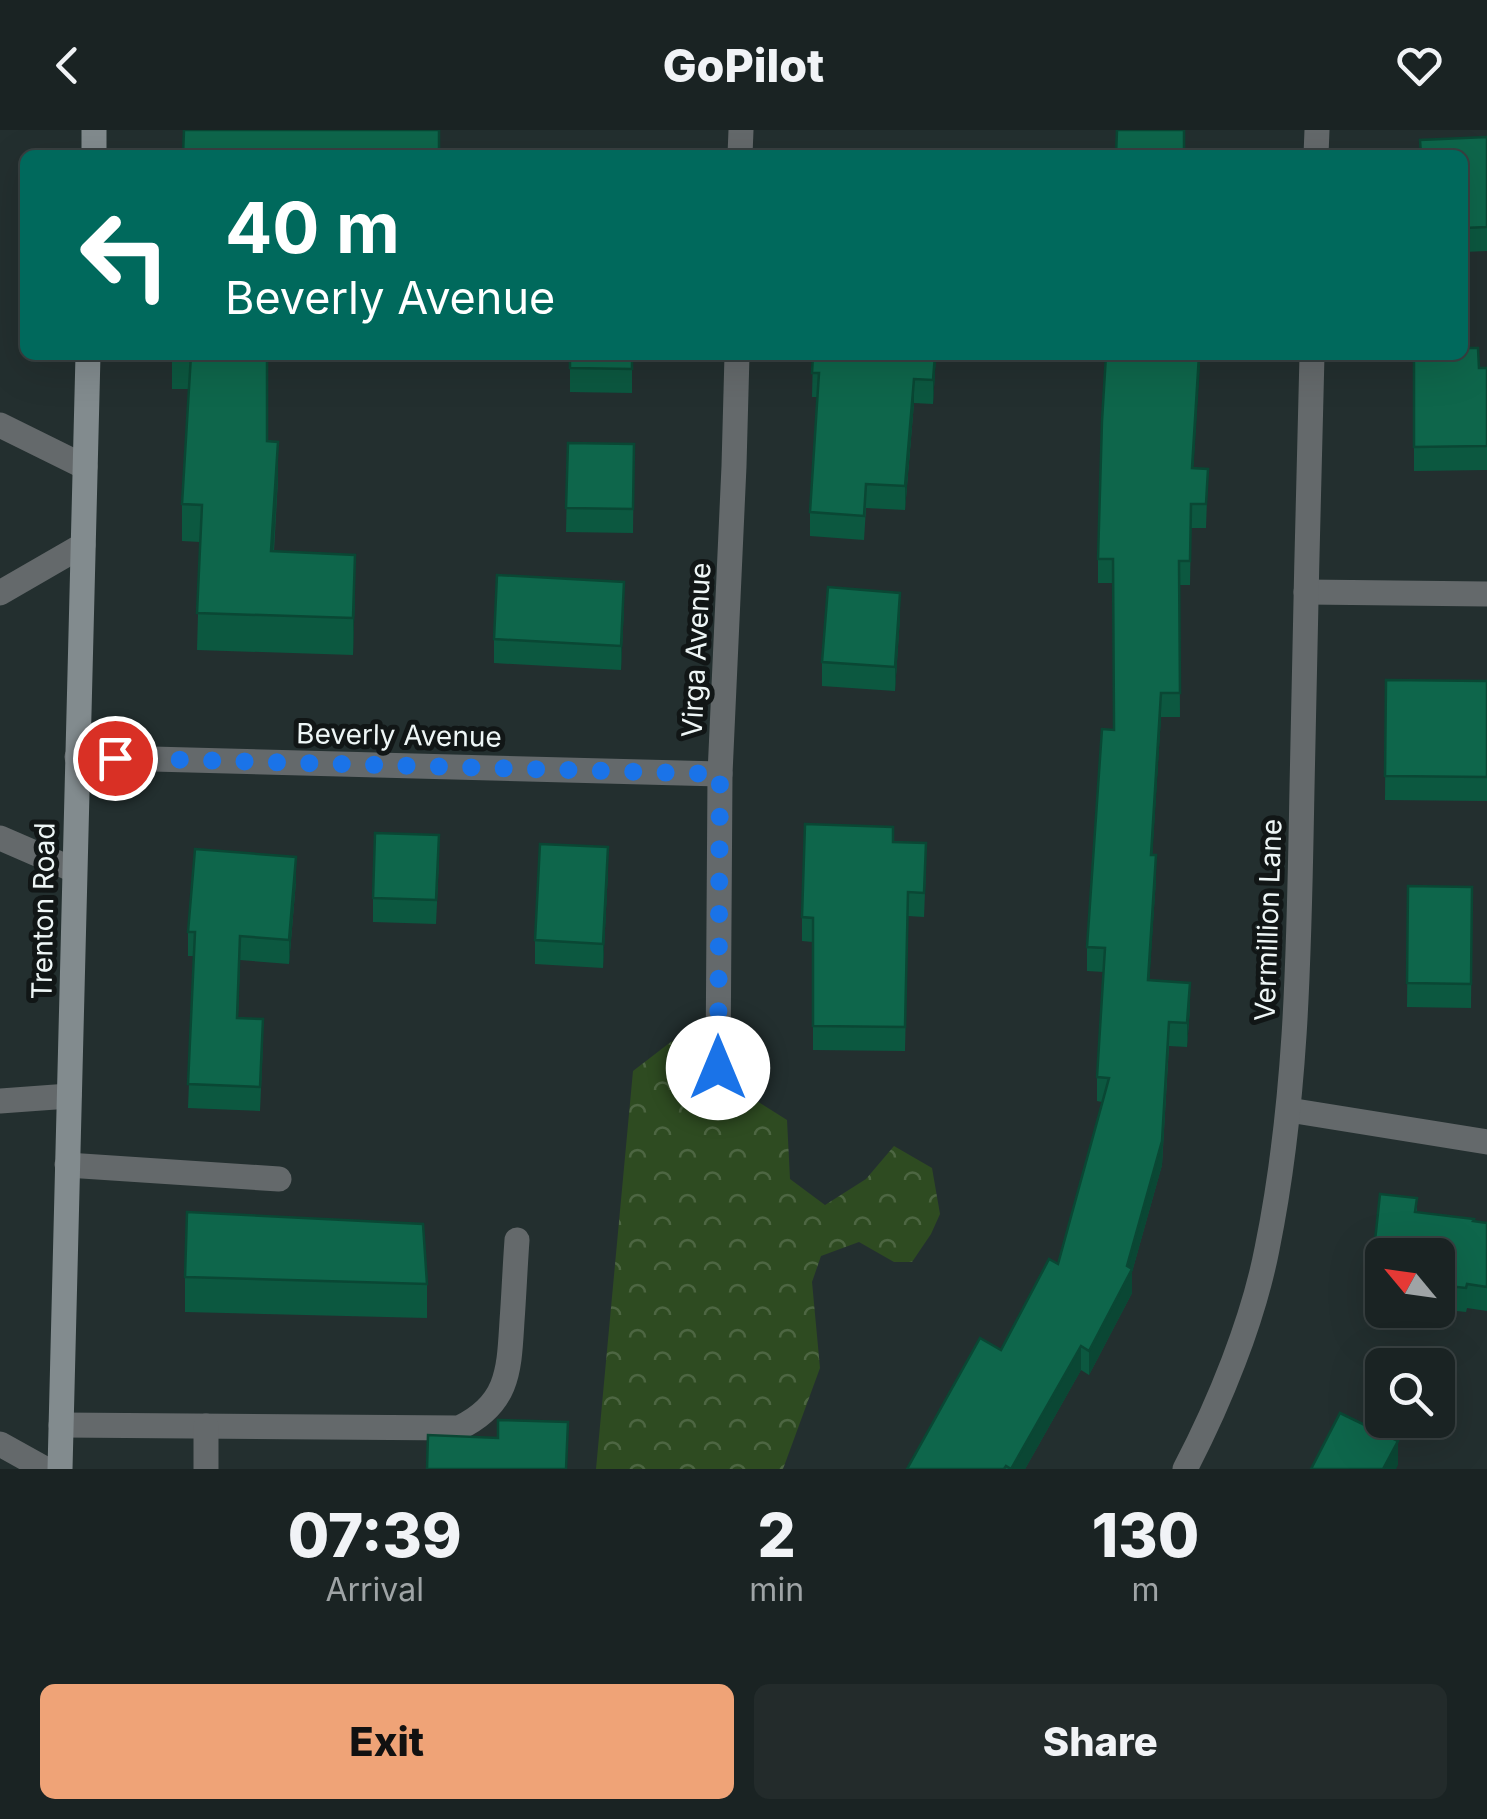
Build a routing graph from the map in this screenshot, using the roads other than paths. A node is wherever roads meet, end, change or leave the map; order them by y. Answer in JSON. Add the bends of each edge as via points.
{"nodes":[{"id":1,"x":88,"y":360,"type":"edge"},
{"id":2,"x":737,"y":360,"type":"edge"},
{"id":3,"x":1312,"y":360,"type":"edge"},
{"id":4,"x":0,"y":425,"type":"edge"},
{"id":5,"x":85,"y":468,"type":"junction"},
{"id":6,"x":83,"y":545,"type":"junction"},
{"id":7,"x":1306,"y":592,"type":"junction"},
{"id":8,"x":0,"y":593,"type":"edge"},
{"id":9,"x":1487,"y":594,"type":"edge"},
{"id":10,"x":77,"y":757,"type":"junction"},
{"id":11,"x":720,"y":774,"type":"junction"},
{"id":12,"x":0,"y":838,"type":"edge"},
{"id":13,"x":74,"y":870,"type":"junction"},
{"id":14,"x":718,"y":1068,"type":"dead end"},
{"id":15,"x":69,"y":1096,"type":"junction"},
{"id":16,"x":0,"y":1101,"type":"edge"},
{"id":17,"x":1289,"y":1110,"type":"junction"},
{"id":18,"x":1487,"y":1142,"type":"edge"},
{"id":19,"x":67,"y":1165,"type":"junction"},
{"id":20,"x":279,"y":1178,"type":"dead end"},
{"id":21,"x":517,"y":1240,"type":"dead end"},
{"id":22,"x":61,"y":1424,"type":"junction"},
{"id":23,"x":206,"y":1426,"type":"junction"},
{"id":24,"x":0,"y":1444,"type":"edge"},
{"id":25,"x":45,"y":1469,"type":"edge"},
{"id":26,"x":60,"y":1469,"type":"edge"},
{"id":27,"x":206,"y":1469,"type":"edge"},
{"id":28,"x":1184,"y":1469,"type":"edge"}],
"edges":[{"from":1,"to":5,"type":"main road","name":"Trenton Road"},
{"from":2,"to":11,"type":"street","name":"Virga Avenue"},
{"from":3,"to":7,"type":"street","name":"Vermillion Lane"},
{"from":4,"to":5,"type":"street"},
{"from":5,"to":6,"type":"main road","name":"Trenton Road"},
{"from":6,"to":8,"type":"street"},
{"from":6,"to":10,"type":"main road","name":"Trenton Road"},
{"from":7,"to":9,"type":"street"},
{"from":7,"to":17,"type":"street","name":"Vermillion Lane"},
{"from":10,"to":11,"type":"street","name":"Beverly Avenue"},
{"from":10,"to":13,"type":"main road","name":"Trenton Road"},
{"from":11,"to":14,"type":"street","name":"Virga Avenue"},
{"from":12,"to":13,"type":"street"},
{"from":13,"to":15,"type":"main road","name":"Trenton Road"},
{"from":15,"to":16,"type":"street"},
{"from":15,"to":19,"type":"main road","name":"Trenton Road"},
{"from":17,"to":18,"type":"street"},
{"from":17,"to":28,"type":"street","name":"Vermillion Lane","via":[[1267,1252],[1243,1335]]},
{"from":19,"to":20,"type":"street"},
{"from":19,"to":22,"type":"main road","name":"Trenton Road"},
{"from":21,"to":23,"type":"street","via":[[509,1372],[476,1420],[459,1428]]},
{"from":22,"to":23,"type":"street"},
{"from":22,"to":26,"type":"main road","name":"Trenton Road"},
{"from":23,"to":27,"type":"street"},
{"from":24,"to":25,"type":"street"}]}
